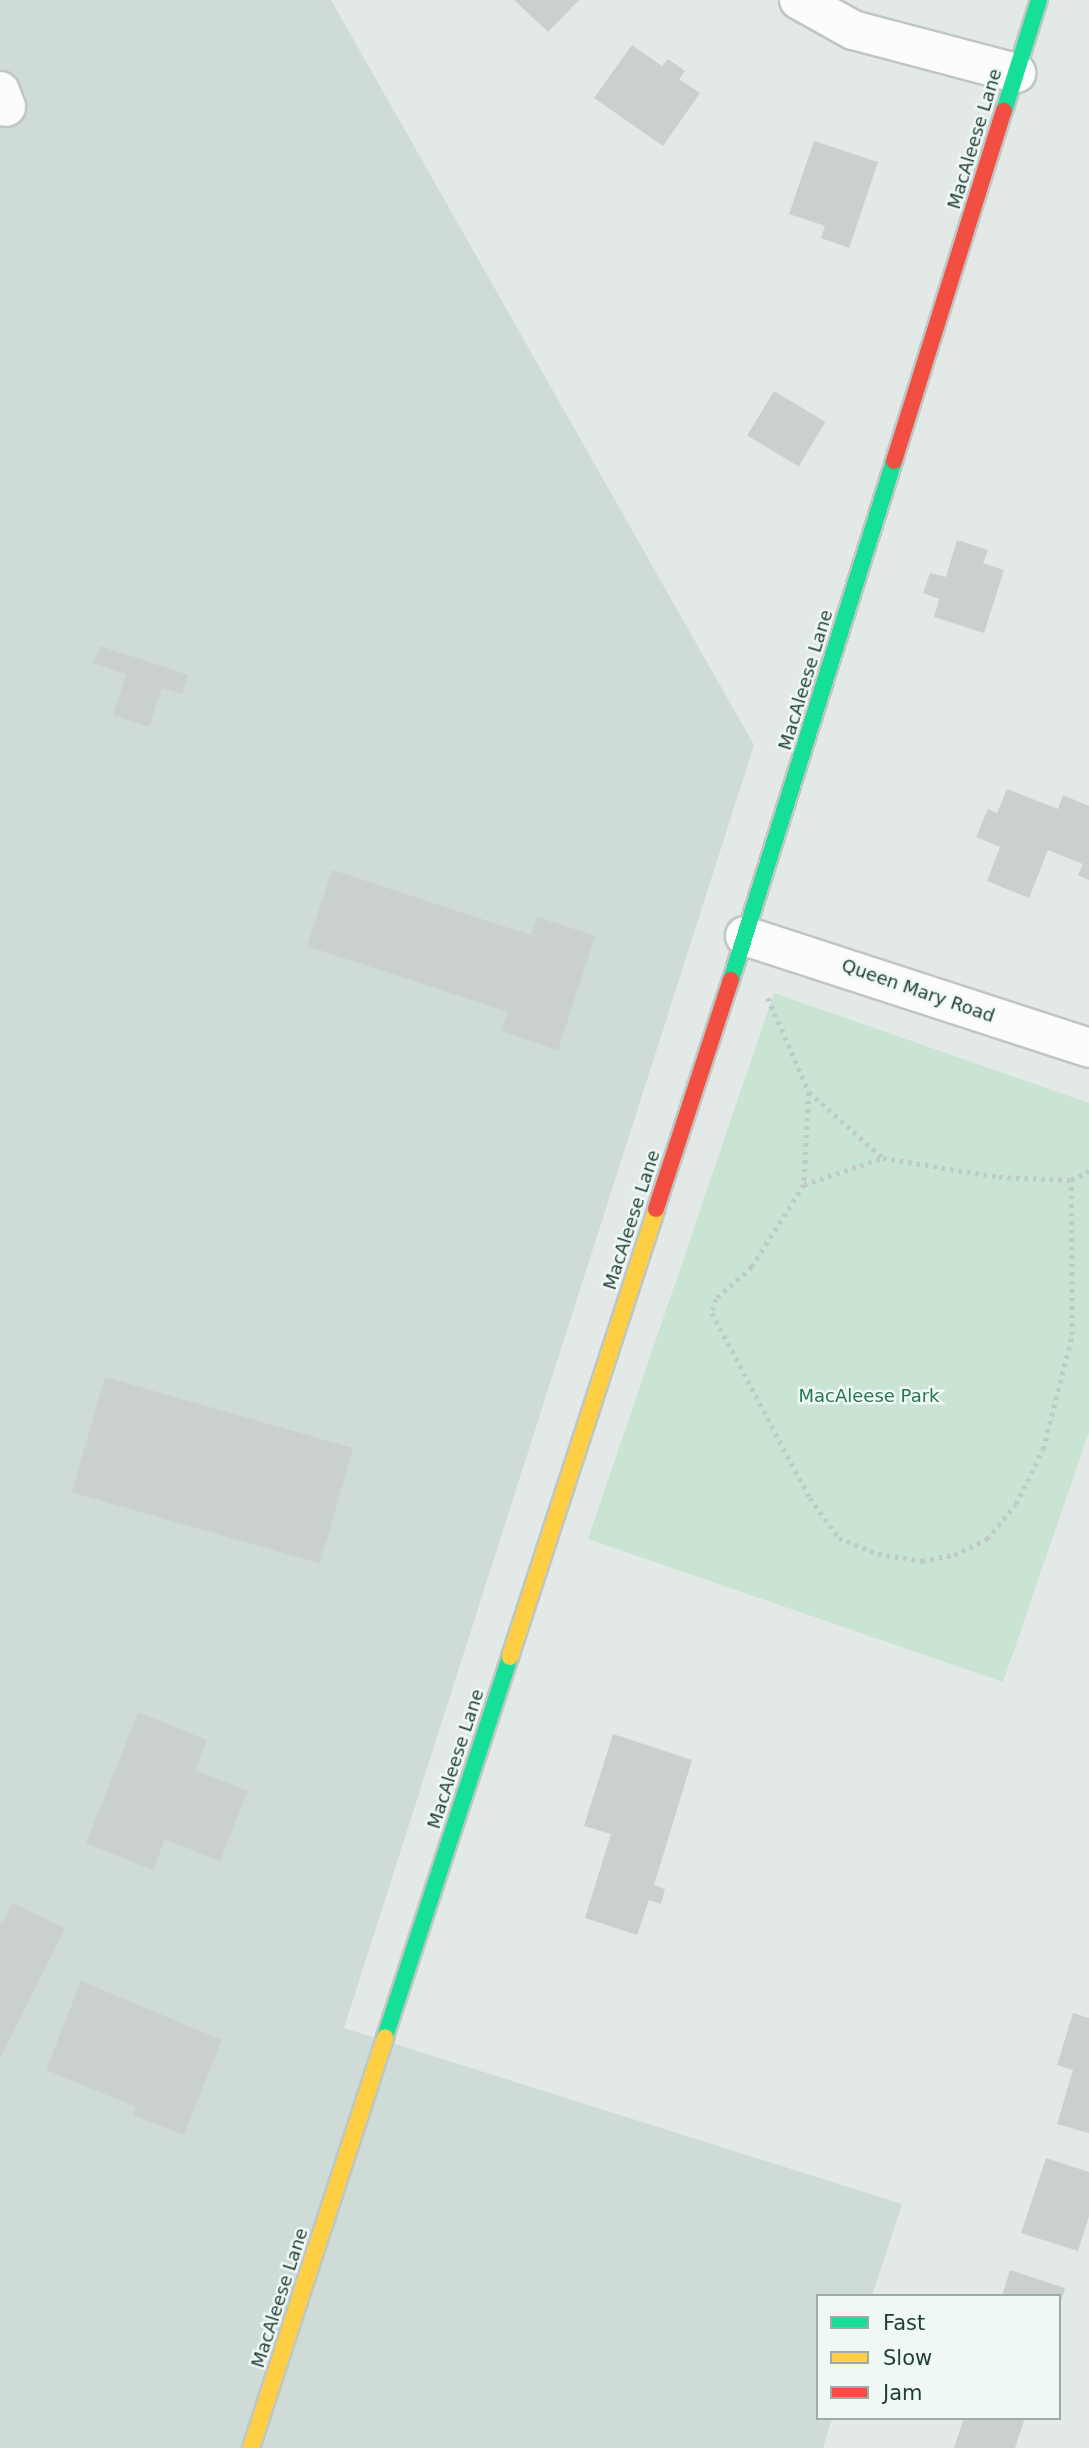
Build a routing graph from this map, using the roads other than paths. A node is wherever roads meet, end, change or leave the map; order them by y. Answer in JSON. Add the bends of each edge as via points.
{"nodes":[{"id":1,"x":799,"y":0,"type":"edge"},
{"id":2,"x":1039,"y":0,"type":"edge"},
{"id":3,"x":1016,"y":73,"type":"junction"},
{"id":4,"x":745,"y":936,"type":"junction"},
{"id":5,"x":1089,"y":1048,"type":"edge"},
{"id":6,"x":251,"y":2448,"type":"edge"}],
"edges":[{"from":1,"to":3,"type":"street","via":[[853,30]]},
{"from":2,"to":3,"type":"street","name":"MacAleese Lane"},
{"from":3,"to":4,"type":"street","name":"MacAleese Lane"},
{"from":4,"to":5,"type":"street","name":"Queen Mary Road"},
{"from":4,"to":6,"type":"street","name":"MacAleese Lane"}]}
